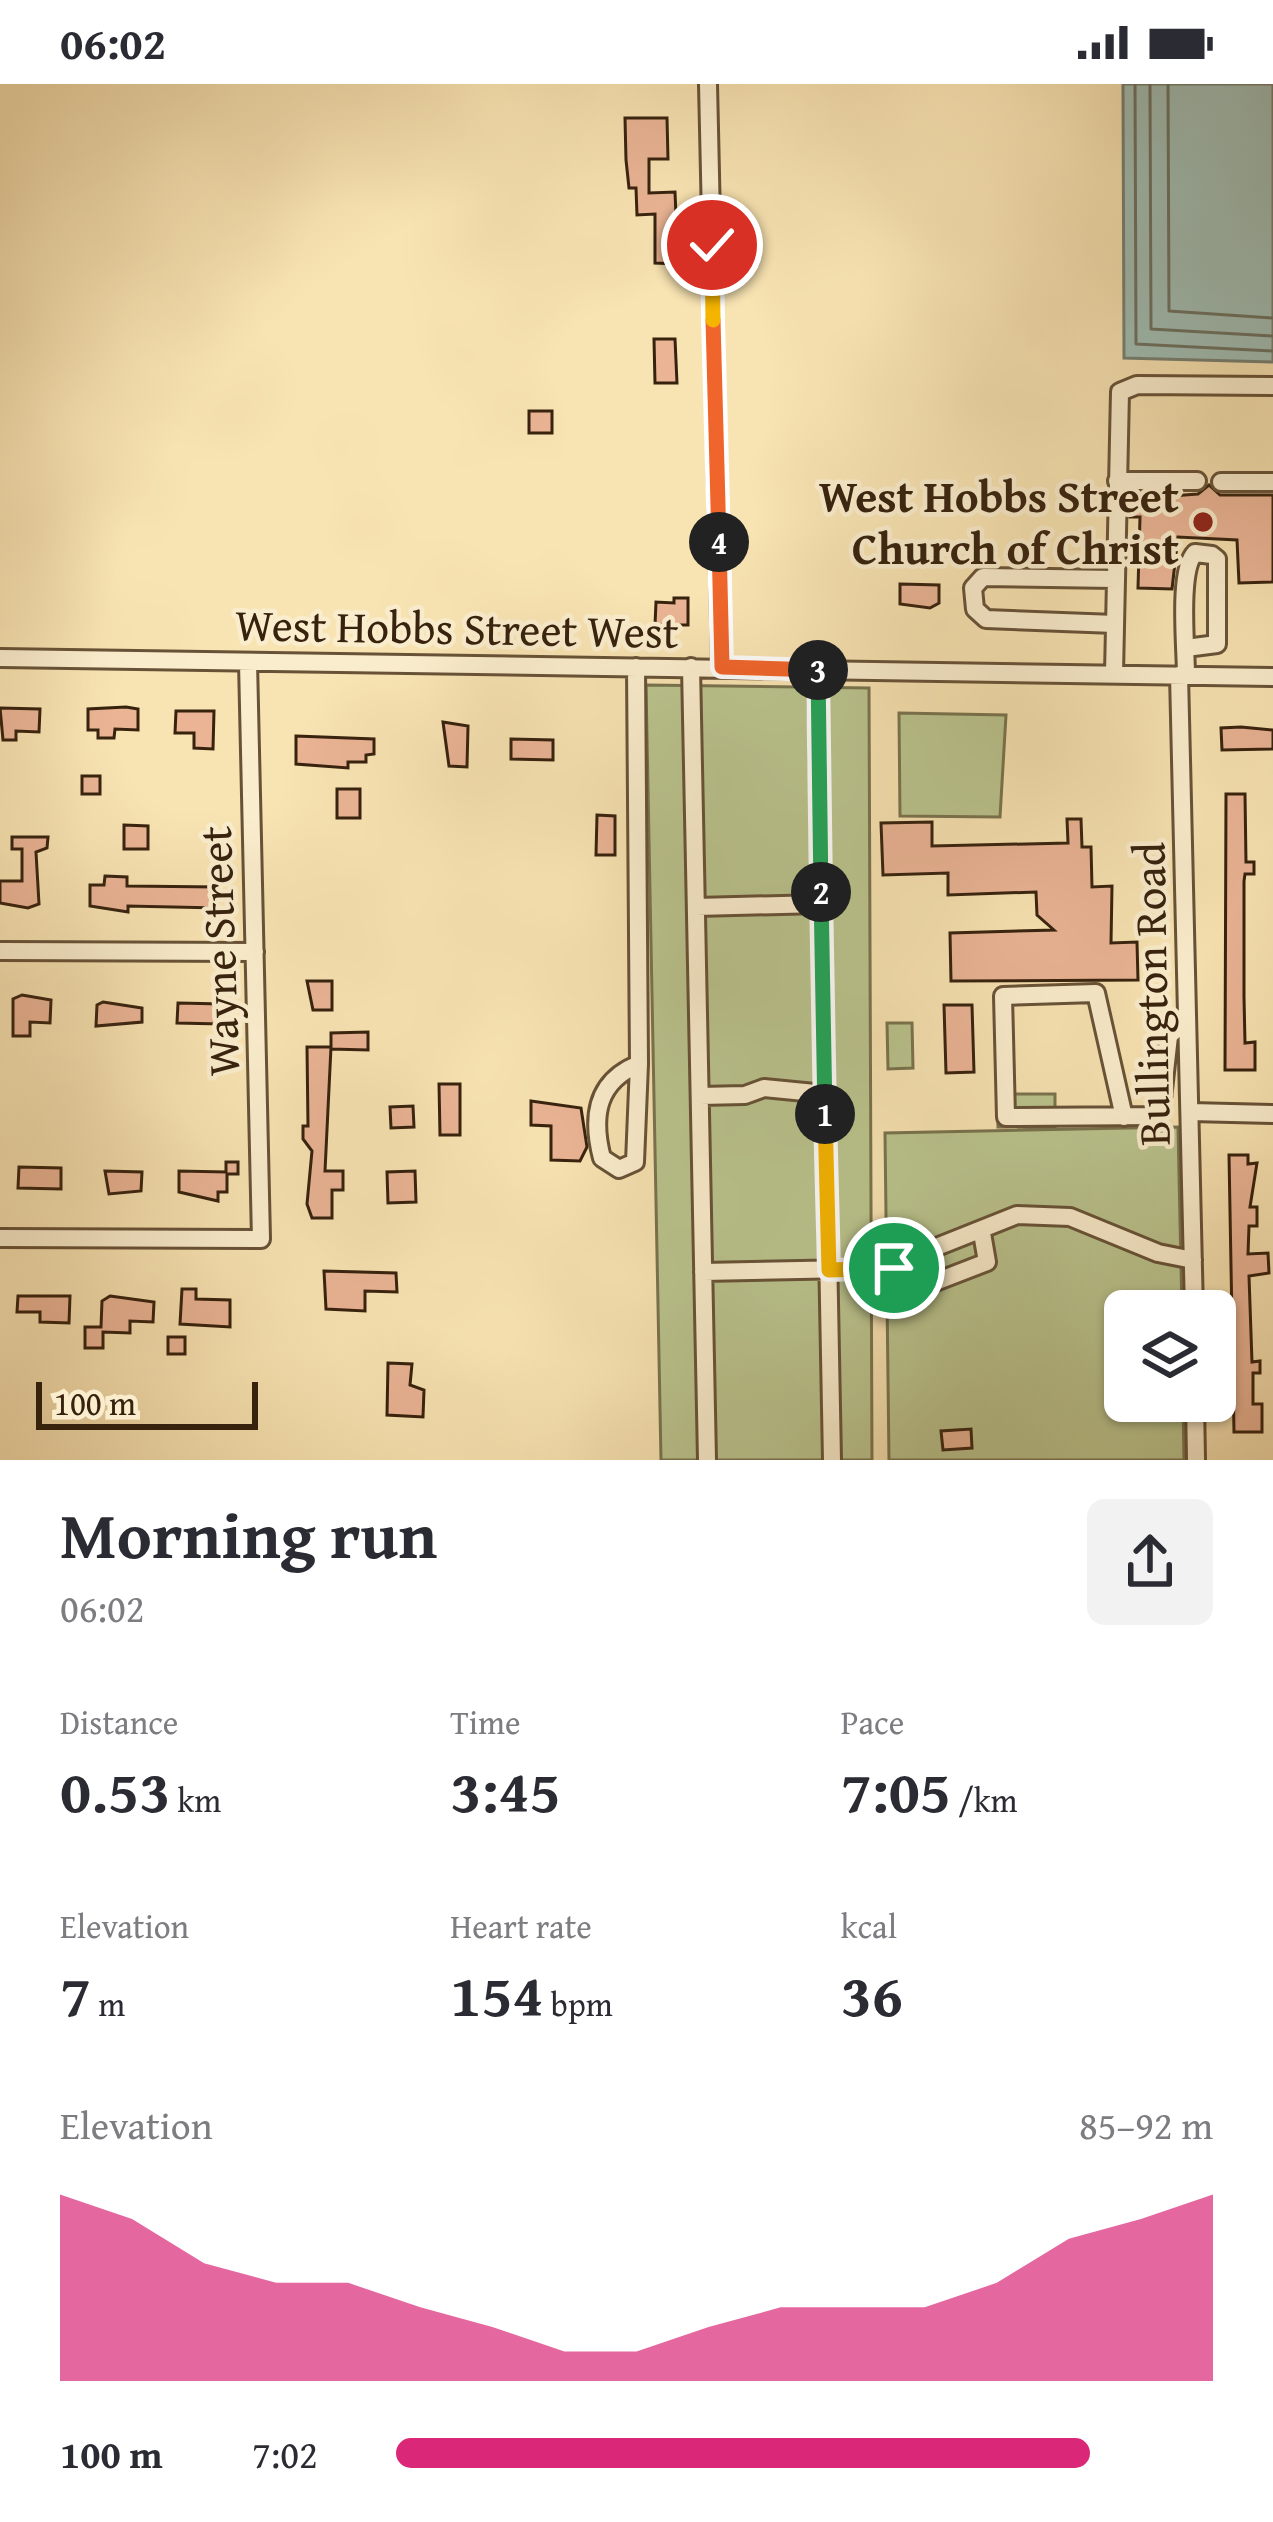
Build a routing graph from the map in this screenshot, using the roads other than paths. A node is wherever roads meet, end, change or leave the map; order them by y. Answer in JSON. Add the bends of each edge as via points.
{"nodes":[{"id":1,"x":708,"y":84,"type":"edge"},
{"id":2,"x":1273,"y":386,"type":"edge"},
{"id":3,"x":1197,"y":481,"type":"dead end"},
{"id":4,"x":1117,"y":482,"type":"junction"},
{"id":5,"x":1221,"y":482,"type":"dead end"},
{"id":6,"x":1273,"y":482,"type":"edge"},
{"id":7,"x":1115,"y":579,"type":"junction"},
{"id":8,"x":1115,"y":624,"type":"junction"},
{"id":9,"x":1186,"y":648,"type":"junction"},
{"id":10,"x":0,"y":658,"type":"edge"},
{"id":11,"x":248,"y":662,"type":"junction"},
{"id":12,"x":636,"y":667,"type":"junction"},
{"id":13,"x":691,"y":667,"type":"junction"},
{"id":14,"x":722,"y":667,"type":"junction"},
{"id":15,"x":818,"y":670,"type":"junction"},
{"id":16,"x":1114,"y":674,"type":"junction"},
{"id":17,"x":1183,"y":675,"type":"junction"},
{"id":18,"x":1273,"y":677,"type":"edge"},
{"id":19,"x":821,"y":904,"type":"junction"},
{"id":20,"x":696,"y":907,"type":"junction"},
{"id":21,"x":0,"y":951,"type":"edge"},
{"id":22,"x":255,"y":952,"type":"junction"},
{"id":23,"x":1177,"y":1028,"type":"dead end"},
{"id":24,"x":639,"y":1064,"type":"junction"},
{"id":25,"x":825,"y":1094,"type":"junction"},
{"id":26,"x":700,"y":1096,"type":"junction"},
{"id":27,"x":1190,"y":1112,"type":"junction"},
{"id":28,"x":1273,"y":1114,"type":"edge"},
{"id":29,"x":1124,"y":1117,"type":"junction"},
{"id":30,"x":982,"y":1233,"type":"junction"},
{"id":31,"x":0,"y":1238,"type":"edge"},
{"id":32,"x":909,"y":1258,"type":"junction"},
{"id":33,"x":1193,"y":1260,"type":"junction"},
{"id":34,"x":829,"y":1270,"type":"junction"},
{"id":35,"x":703,"y":1272,"type":"junction"},
{"id":36,"x":1194,"y":1290,"type":"edge"},
{"id":37,"x":1195,"y":1422,"type":"edge"},
{"id":38,"x":707,"y":1460,"type":"edge"},
{"id":39,"x":832,"y":1460,"type":"edge"},
{"id":40,"x":1196,"y":1460,"type":"edge"}],
"edges":[{"from":1,"to":14,"type":"street"},
{"from":2,"to":4,"type":"street","via":[[1126,386],[1118,400]]},
{"from":3,"to":4,"type":"street"},
{"from":4,"to":7,"type":"street"},
{"from":5,"to":6,"type":"street"},
{"from":7,"to":8,"type":"street"},
{"from":7,"to":8,"type":"street","via":[[982,577],[973,588],[975,609],[986,619]]},
{"from":8,"to":16,"type":"street"},
{"from":9,"to":9,"type":"street","name":"Bullington Road","via":[[1186,567],[1195,553],[1212,554],[1217,644]]},
{"from":9,"to":17,"type":"street","name":"Bullington Road"},
{"from":10,"to":11,"type":"street","name":"West Hobbs Street West"},
{"from":11,"to":12,"type":"street","name":"West Hobbs Street West"},
{"from":11,"to":22,"type":"street","name":"Wayne Street"},
{"from":12,"to":13,"type":"street","name":"West Hobbs Street West"},
{"from":12,"to":24,"type":"street"},
{"from":13,"to":14,"type":"street","name":"West Hobbs Street West"},
{"from":13,"to":20,"type":"street"},
{"from":14,"to":15,"type":"street","name":"West Hobbs Street West"},
{"from":15,"to":16,"type":"street","name":"West Hobbs Street West"},
{"from":15,"to":19,"type":"street"},
{"from":16,"to":17,"type":"street","name":"West Hobbs Street West"},
{"from":17,"to":18,"type":"street","name":"West Hobbs Street West"},
{"from":17,"to":27,"type":"street","name":"Bullington Road"},
{"from":19,"to":20,"type":"street"},
{"from":19,"to":25,"type":"street"},
{"from":20,"to":26,"type":"street"},
{"from":21,"to":22,"type":"street"},
{"from":22,"to":31,"type":"street","name":"Wayne Street","via":[[261,1239]]},
{"from":23,"to":29,"type":"street","via":[[1168,1036],[1161,1108]]},
{"from":24,"to":24,"type":"street","via":[[617,1072],[599,1103],[602,1158],[619,1169],[635,1162],[639,1145]]},
{"from":25,"to":26,"type":"street","via":[[781,1094],[763,1104],[746,1095]]},
{"from":25,"to":34,"type":"street"},
{"from":26,"to":35,"type":"street"},
{"from":27,"to":28,"type":"street"},
{"from":27,"to":33,"type":"street","name":"Bullington Road"},
{"from":29,"to":29,"type":"street","via":[[1006,1117],[1003,996],[1096,993]]},
{"from":30,"to":32,"type":"street"},
{"from":30,"to":32,"type":"street","via":[[987,1262],[917,1289]]},
{"from":30,"to":33,"type":"street","via":[[1017,1215],[1070,1217]]},
{"from":32,"to":34,"type":"street","via":[[900,1268]]},
{"from":33,"to":36,"type":"street","name":"Bullington Road"},
{"from":34,"to":35,"type":"street"},
{"from":34,"to":39,"type":"street"},
{"from":35,"to":38,"type":"street"},
{"from":37,"to":40,"type":"street"}]}
